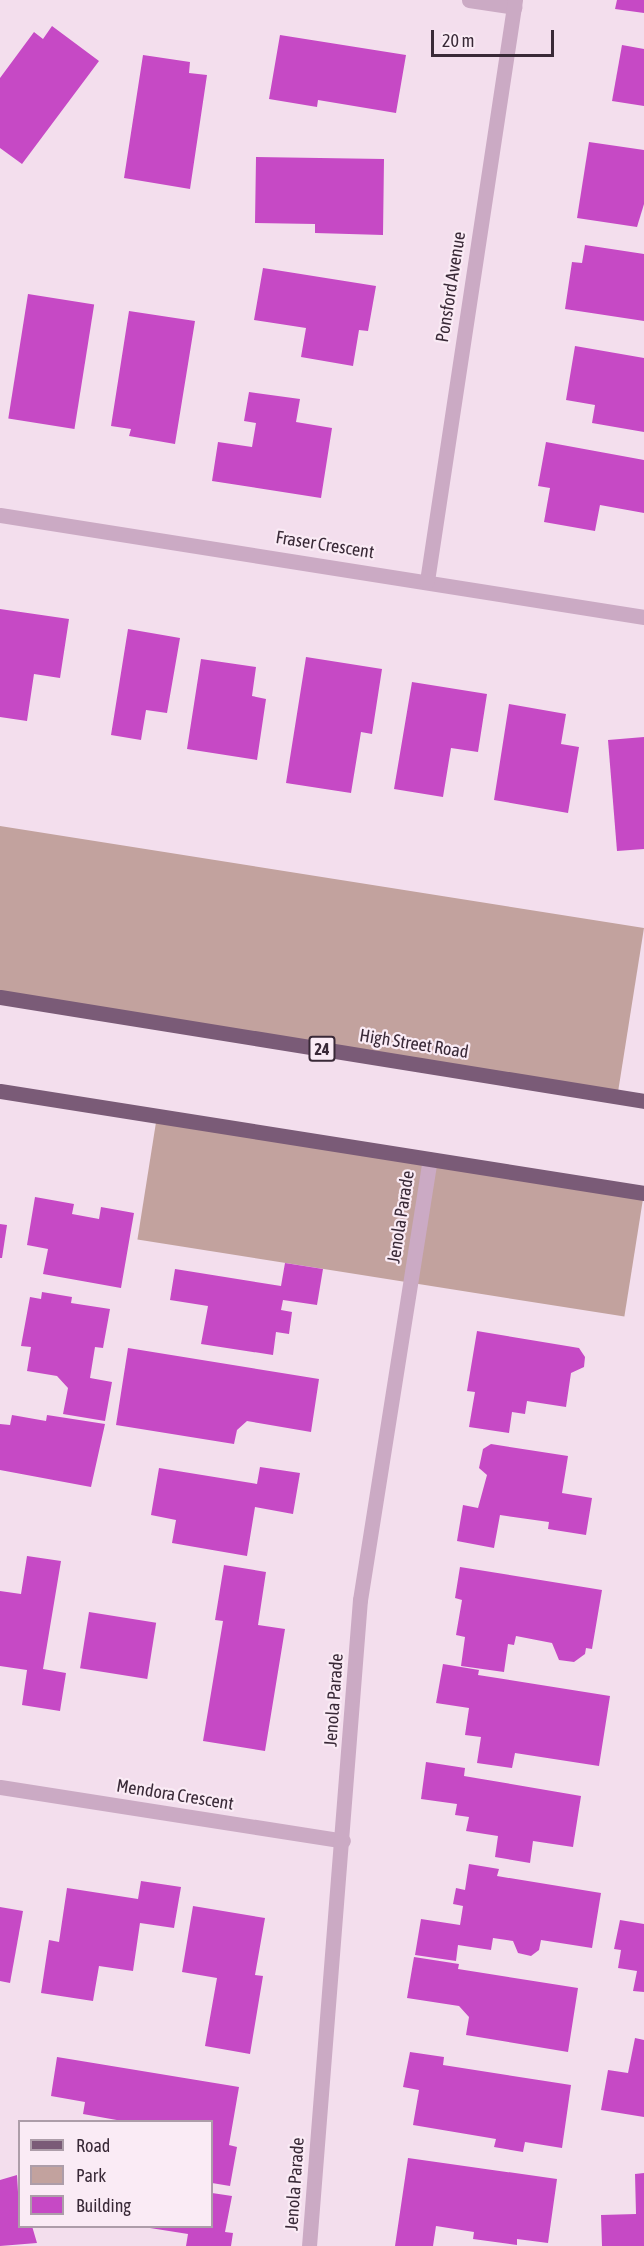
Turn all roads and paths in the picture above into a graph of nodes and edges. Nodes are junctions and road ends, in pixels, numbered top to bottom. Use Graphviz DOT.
graph roads {
  1 [pos="469,0"];
  2 [pos="514,4"];
  3 [pos="0,514"];
  4 [pos="427,581"];
  5 [pos="644,617"];
  6 [pos="0,997"];
  7 [pos="0,1091"];
  8 [pos="644,1101"];
  9 [pos="430,1160"];
  10 [pos="644,1193"];
  11 [pos="0,1787"];
  12 [pos="343,1841"];
  13 [pos="309,2246"];
  1 -- 2 [label="street"];
  2 -- 4 [label="street, Ponsford Avenue"];
  3 -- 4 [label="street, Fraser Crescent"];
  4 -- 5 [label="street, Fraser Crescent"];
  6 -- 8 [label="main road, High Street Road / 24"];
  7 -- 9 [label="main road"];
  9 -- 10 [label="main road"];
  9 -- 12 [label="street, Jenola Parade"];
  11 -- 12 [label="street, Mendora Crescent"];
  12 -- 13 [label="street, Jenola Parade"];
}
